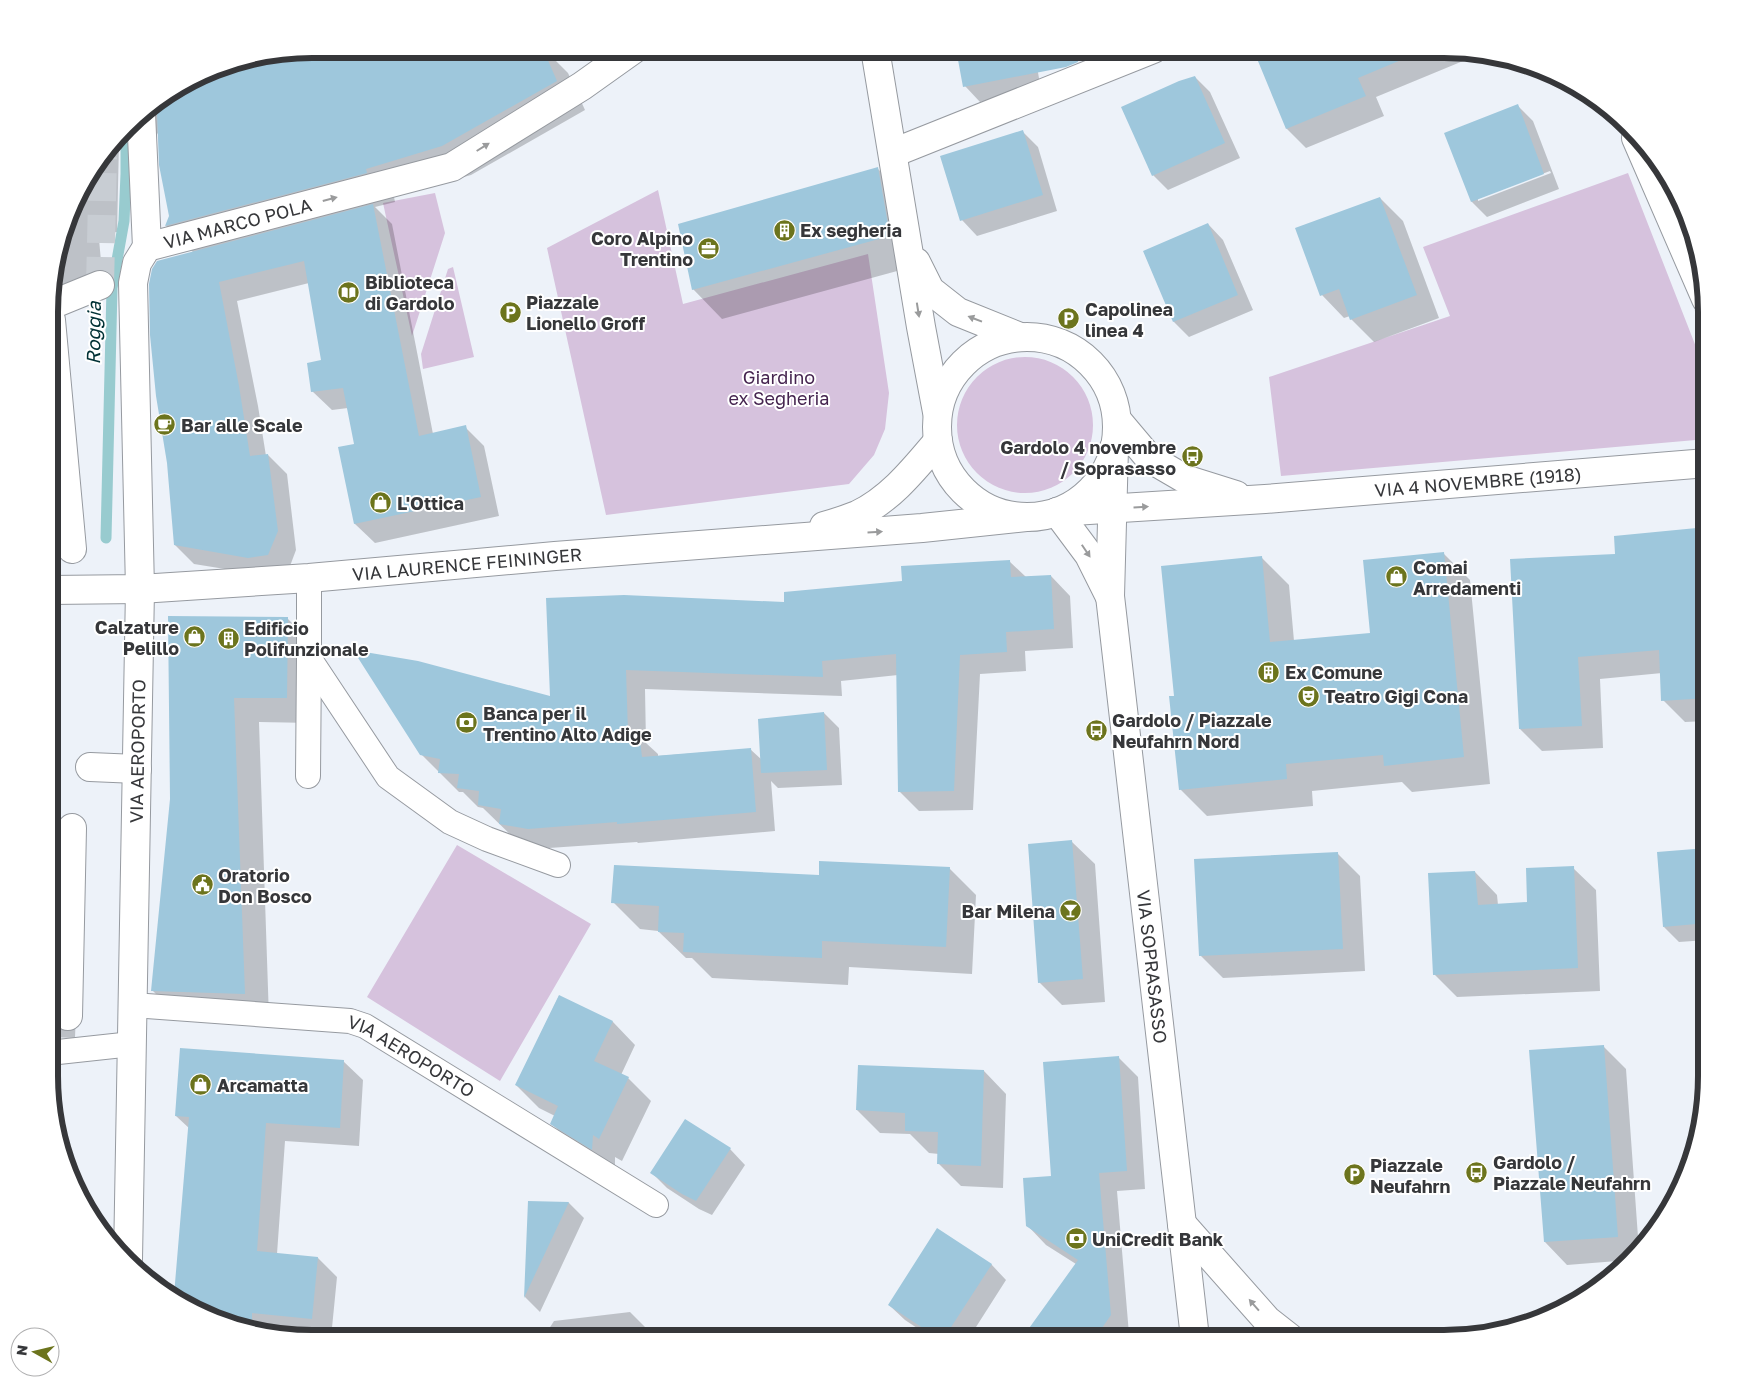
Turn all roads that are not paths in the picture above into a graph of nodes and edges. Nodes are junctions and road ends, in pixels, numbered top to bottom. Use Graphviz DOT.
graph roads {
  1 [pos="621,58"];
  2 [pos="877,58"];
  3 [pos="1130,58"];
  4 [pos="141,124"];
  5 [pos="893,153"];
  6 [pos="1643,153"];
  7 [pos="907,245"];
  8 [pos="147,247"];
  9 [pos="1695,274"];
  10 [pos="100,285"];
  11 [pos="58,302"];
  12 [pos="1020,336"];
  13 [pos="58,396"];
  14 [pos="1117,420"];
  15 [pos="938,428"];
  16 [pos="1114,448"];
  17 [pos="1698,464"];
  18 [pos="1250,500"];
  19 [pos="1114,509"];
  20 [pos="1058,512"];
  21 [pos="1026,517"];
  22 [pos="792,538"];
  23 [pos="72,549"];
  24 [pos="309,578"];
  25 [pos="140,589"];
  26 [pos="58,590"];
  27 [pos="1110,596"];
  28 [pos="309,658"];
  29 [pos="90,767"];
  30 [pos="137,768"];
  31 [pos="308,776"];
  32 [pos="72,828"];
  33 [pos="558,865"];
  34 [pos="133,1004"];
  35 [pos="68,1016"];
  36 [pos="132,1044"];
  37 [pos="58,1052"];
  38 [pos="656,1205"];
  39 [pos="1182,1224"];
  40 [pos="128,1251"];
  41 [pos="1194,1330"];
  42 [pos="1280,1330"];
  8 -- 1 [label="street, VIA MARCO POLA, one-way"];
  2 -- 5 [label="street"];
  3 -- 5 [label="street"];
  4 -- 8 [label="street"];
  5 -- 7 [label="street"];
  6 -- 9 [label="street"];
  12 -- 7 [label="street, one-way"];
  7 -- 15 [label="street, one-way"];
  8 -- 25 [label="street, VIA MARCO POLA"];
  10 -- 11 [label="street"];
  12 -- 14 [label="street"];
  12 -- 15 [label="street"];
  13 -- 23 [label="street"];
  14 -- 16 [label="street"];
  14 -- 18 [label="street, VIA 4 NOVEMBRE (1918)"];
  15 -- 21 [label="street"];
  15 -- 22 [label="street, VIA LAURENCE FEININGER"];
  16 -- 19 [label="street, VIA SOPRASASSO"];
  16 -- 20 [label="street"];
  17 -- 18 [label="street, VIA 4 NOVEMBRE (1918)"];
  19 -- 18 [label="street, VIA 4 NOVEMBRE (1918), one-way"];
  19 -- 20 [label="street, VIA 4 NOVEMBRE (1918)"];
  19 -- 27 [label="street, VIA SOPRASASSO"];
  20 -- 21 [label="street, VIA LAURENCE FEININGER"];
  20 -- 27 [label="street, VIA SOPRASASSO, one-way"];
  22 -- 21 [label="street, VIA LAURENCE FEININGER, one-way"];
  22 -- 24 [label="street, VIA LAURENCE FEININGER"];
  24 -- 25 [label="street, VIA LAURENCE FEININGER"];
  24 -- 28 [label="lane"];
  25 -- 26 [label="street, VIA LAURENCE FEININGER"];
  25 -- 30 [label="street, VIA AEROPORTO"];
  27 -- 39 [label="street, VIA SOPRASASSO"];
  28 -- 31 [label="lane"];
  28 -- 33 [label="lane"];
  29 -- 30 [label="street"];
  30 -- 34 [label="street, VIA AEROPORTO"];
  32 -- 35 [label="street"];
  34 -- 36 [label="street, VIA AEROPORTO"];
  34 -- 38 [label="lane, VIA AEROPORTO"];
  36 -- 37 [label="lane"];
  36 -- 40 [label="street, VIA AEROPORTO"];
  39 -- 41 [label="street, VIA SOPRASASSO"];
  42 -- 39 [label="street, one-way"];
}
